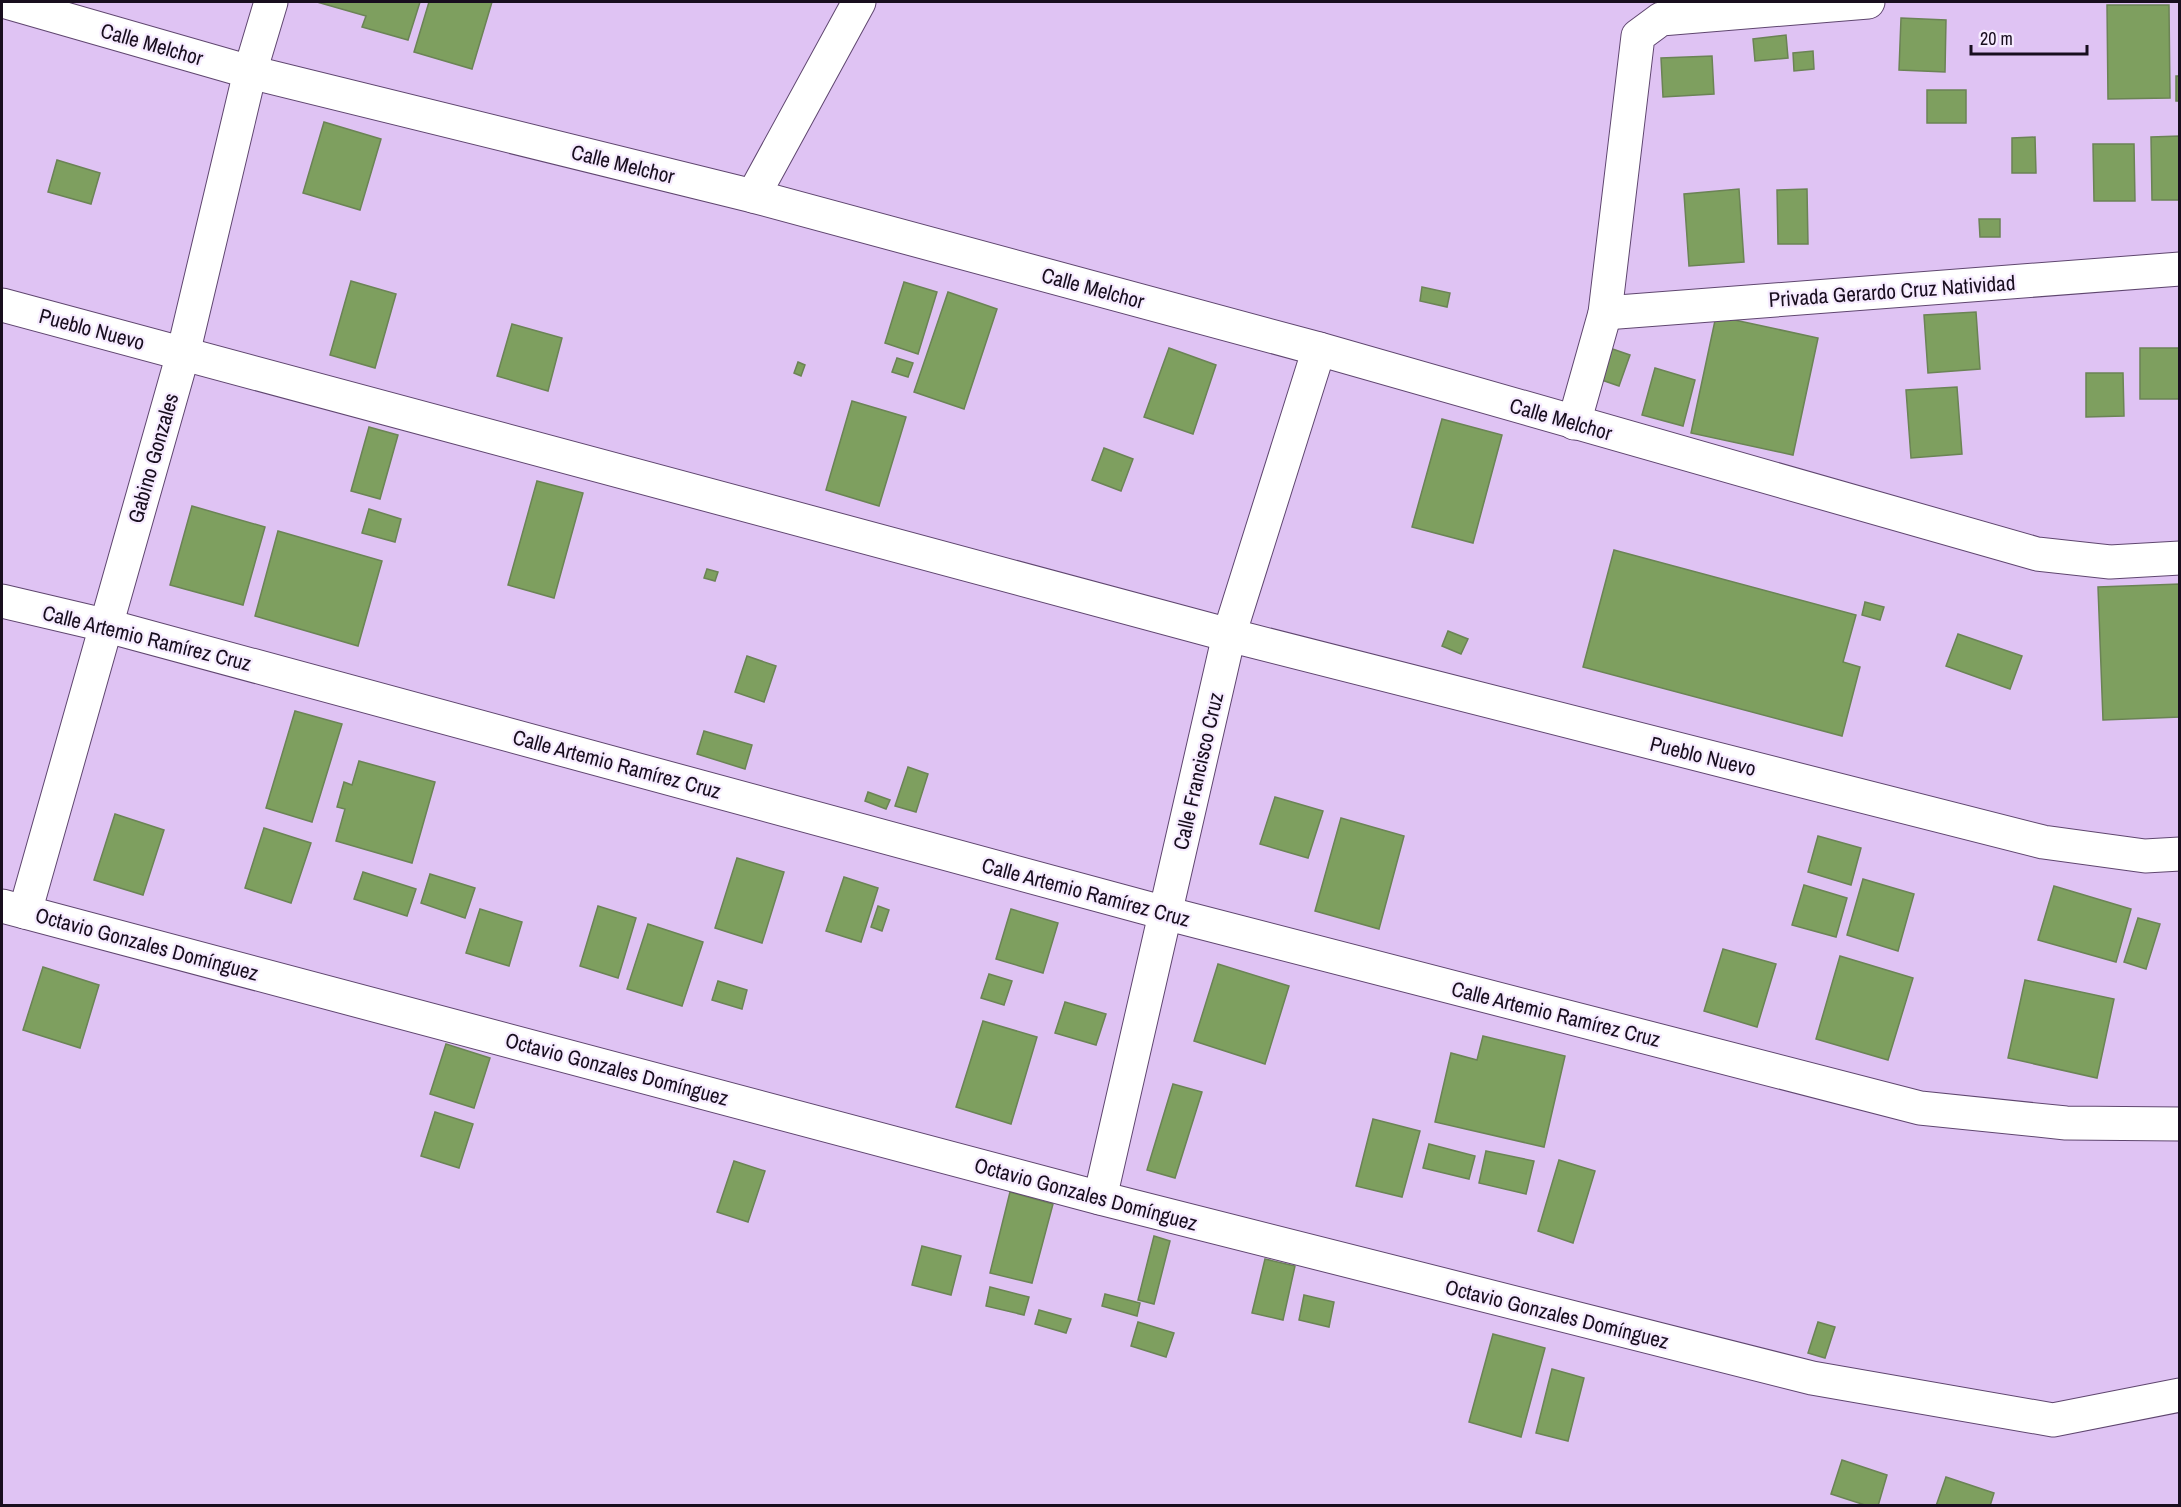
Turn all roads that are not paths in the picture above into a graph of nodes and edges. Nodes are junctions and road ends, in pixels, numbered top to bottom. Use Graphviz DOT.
graph roads {
  1 [pos="6,2"];
  2 [pos="271,2"];
  3 [pos="859,2"];
  4 [pos="1868,2"];
  5 [pos="250,72"];
  6 [pos="753,196"];
  7 [pos="2180,269"];
  8 [pos="2,304"];
  9 [pos="1605,313"];
  10 [pos="1319,349"];
  11 [pos="183,354"];
  12 [pos="1574,423"];
  13 [pos="2180,558"];
  14 [pos="2,601"];
  15 [pos="104,625"];
  16 [pos="1229,636"];
  17 [pos="2180,854"];
  18 [pos="13,909"];
  19 [pos="1165,914"];
  20 [pos="2180,1124"];
  21 [pos="1100,1198"];
  22 [pos="2180,1395"];
  1 -- 5 [label="street, Calle Melchor"];
  2 -- 5 [label="street, Gabino Gonzales"];
  3 -- 6 [label="street"];
  4 -- 9 [label="street"];
  5 -- 6 [label="street, Calle Melchor"];
  5 -- 11 [label="street, Gabino Gonzales"];
  6 -- 10 [label="street, Calle Melchor"];
  7 -- 9 [label="street, Privada Gerardo Cruz Natividad"];
  8 -- 11 [label="street, Pueblo Nuevo"];
  9 -- 12 [label="street"];
  10 -- 12 [label="street, Calle Melchor"];
  10 -- 16 [label="street, Calle Francisco Cruz"];
  11 -- 15 [label="street, Gabino Gonzales"];
  11 -- 16 [label="street, Pueblo Nuevo"];
  12 -- 13 [label="street, Calle Melchor"];
  14 -- 15 [label="street, Calle Artemio Ramírez Cruz"];
  15 -- 18 [label="street, Gabino Gonzales"];
  15 -- 19 [label="street, Calle Artemio Ramírez Cruz"];
  16 -- 17 [label="street, Pueblo Nuevo"];
  16 -- 19 [label="street, Calle Francisco Cruz"];
  18 -- 21 [label="street, Octavio Gonzales Domínguez"];
  19 -- 20 [label="street, Calle Artemio Ramírez Cruz"];
  19 -- 21 [label="street, Calle Francisco Cruz"];
  21 -- 22 [label="street, Octavio Gonzales Domínguez"];
}
